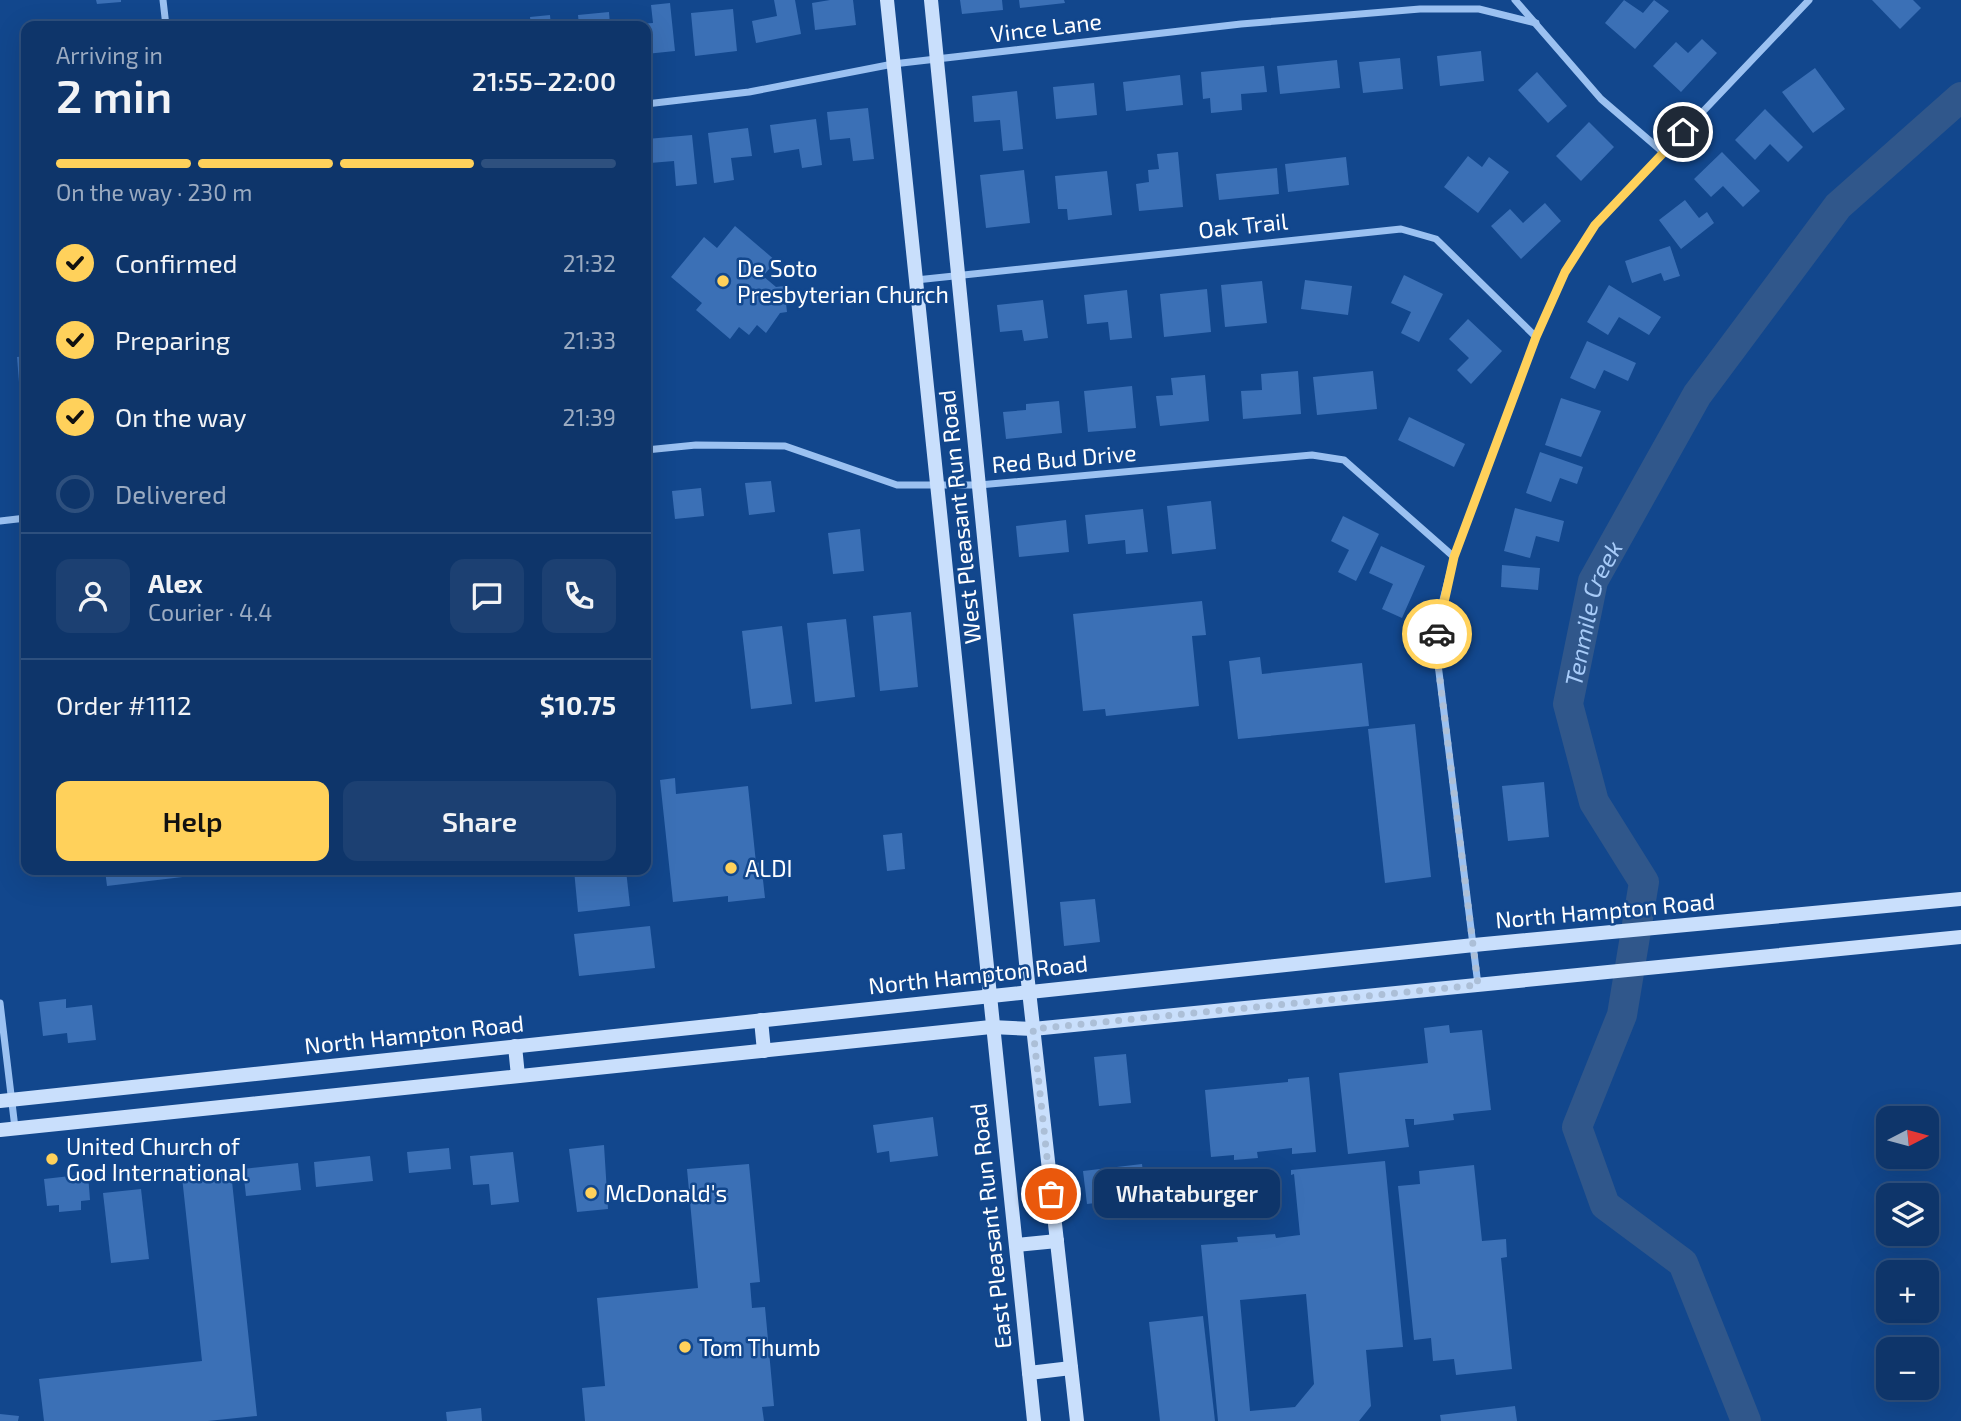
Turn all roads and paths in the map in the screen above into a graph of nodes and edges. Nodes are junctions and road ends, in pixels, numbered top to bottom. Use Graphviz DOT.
graph roads {
  1 [pos="163,0"];
  2 [pos="887,0"];
  3 [pos="931,0"];
  4 [pos="1515,0"];
  5 [pos="1810,0"];
  6 [pos="165,21"];
  7 [pos="1536,23"];
  8 [pos="937,59"];
  9 [pos="893,64"];
  10 [pos="651,103"];
  11 [pos="1664,153"];
  12 [pos="958,276"];
  13 [pos="915,280"];
  14 [pos="1536,337"];
  15 [pos="651,450"];
  16 [pos="936,485"];
  17 [pos="979,485"];
  18 [pos="21,519"];
  19 [pos="0,521"];
  20 [pos="1454,557"];
  21 [pos="1961,899"];
  22 [pos="1961,937"];
  23 [pos="1474,945"];
  24 [pos="1478,985"];
  25 [pos="1029,992"];
  26 [pos="988,996"];
  27 [pos="0,1003"];
  28 [pos="761,1020"];
  29 [pos="991,1027"];
  30 [pos="1033,1029"];
  31 [pos="516,1046"];
  32 [pos="764,1051"];
  33 [pos="518,1076"];
  34 [pos="6,1100"];
  35 [pos="15,1129"];
  36 [pos="0,1130"];
  37 [pos="1057,1241"];
  38 [pos="1016,1245"];
  39 [pos="1071,1368"];
  40 [pos="1029,1373"];
  41 [pos="1034,1421"];
  42 [pos="1077,1421"];
  1 -- 6 [label="street"];
  2 -- 9 [label="main road, West Pleasant Run Road"];
  3 -- 8 [label="main road, West Pleasant Run Road"];
  4 -- 7 [label="street"];
  5 -- 11 [label="street"];
  7 -- 8 [label="street, Vince Lane"];
  7 -- 11 [label="street"];
  8 -- 9 [label="street, Vince Lane"];
  8 -- 12 [label="main road, West Pleasant Run Road"];
  9 -- 10 [label="street, Vince Lane"];
  9 -- 13 [label="main road, West Pleasant Run Road"];
  11 -- 14 [label="street"];
  12 -- 13 [label="street, Oak Trail"];
  12 -- 14 [label="street, Oak Trail"];
  12 -- 17 [label="main road, West Pleasant Run Road"];
  13 -- 16 [label="main road, West Pleasant Run Road"];
  14 -- 20 [label="street"];
  15 -- 16 [label="street, Red Bud Drive"];
  16 -- 17 [label="street, Red Bud Drive"];
  16 -- 26 [label="main road, West Pleasant Run Road"];
  17 -- 20 [label="street, Red Bud Drive"];
  17 -- 25 [label="main road, West Pleasant Run Road"];
  18 -- 19 [label="street"];
  20 -- 23 [label="street"];
  21 -- 23 [label="main road, North Hampton Road"];
  22 -- 24 [label="main road"];
  23 -- 24 [label="street"];
  23 -- 25 [label="main road, North Hampton Road"];
  24 -- 30 [label="main road"];
  25 -- 26 [label="main road, North Hampton Road"];
  25 -- 30 [label="main road, West Pleasant Run Road"];
  26 -- 28 [label="main road, North Hampton Road"];
  26 -- 29 [label="main road, West Pleasant Run Road"];
  27 -- 34 [label="street"];
  28 -- 31 [label="main road, North Hampton Road"];
  28 -- 32 [label="main road"];
  29 -- 30 [label="main road"];
  29 -- 32 [label="main road"];
  29 -- 38 [label="main road, East Pleasant Run Road"];
  30 -- 37 [label="main road"];
  31 -- 33 [label="main road"];
  31 -- 34 [label="main road, North Hampton Road"];
  32 -- 33 [label="main road"];
  33 -- 35 [label="main road"];
  34 -- 35 [label="street"];
  35 -- 36 [label="main road"];
  37 -- 38 [label="main road"];
  37 -- 39 [label="main road"];
  38 -- 40 [label="main road, East Pleasant Run Road"];
  39 -- 40 [label="main road"];
  39 -- 42 [label="main road"];
  40 -- 41 [label="main road, East Pleasant Run Road"];
}
